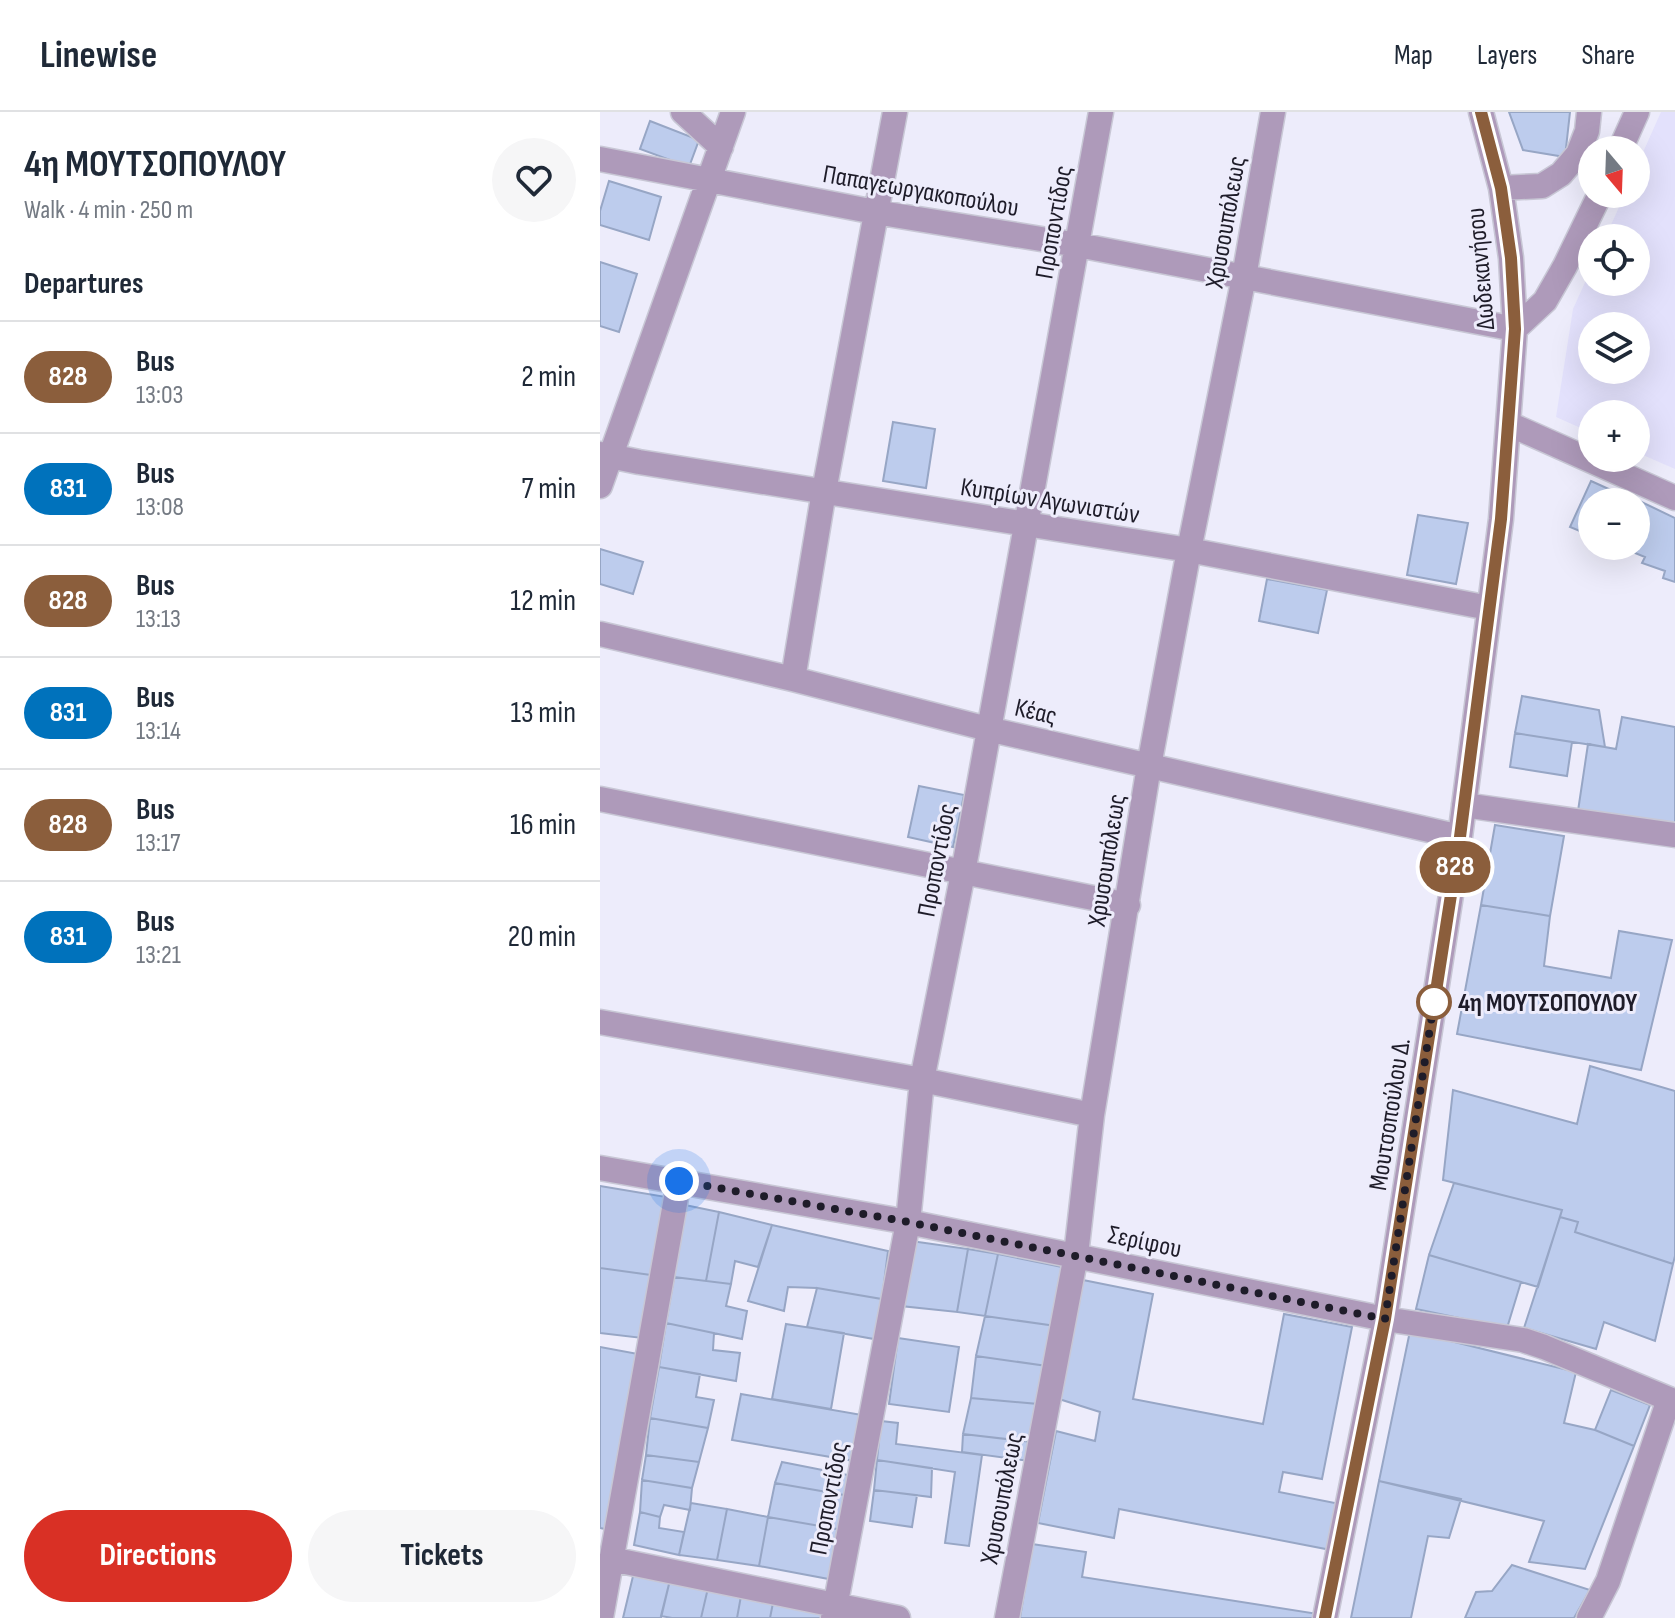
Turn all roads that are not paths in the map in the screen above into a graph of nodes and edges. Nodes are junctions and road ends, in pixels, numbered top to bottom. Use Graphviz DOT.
graph roads {
  1 [pos="683,112"];
  2 [pos="733,112"];
  3 [pos="895,112"];
  4 [pos="1101,112"];
  5 [pos="1273,112"];
  6 [pos="1481,112"];
  7 [pos="1589,112"];
  8 [pos="1637,112"];
  9 [pos="1626,136"];
  10 [pos="721,147"];
  11 [pos="600,159"];
  12 [pos="709,180"];
  13 [pos="1501,188"];
  14 [pos="1593,208"];
  15 [pos="875,212"];
  16 [pos="1078,245"];
  17 [pos="1244,277"];
  18 [pos="1515,329"];
  19 [pos="1509,424"];
  20 [pos="605,455"];
  21 [pos="600,486"];
  22 [pos="824,491"];
  23 [pos="1675,498"];
  24 [pos="1026,524"];
  25 [pos="1189,550"];
  26 [pos="1489,608"];
  27 [pos="600,634"];
  28 [pos="793,679"];
  29 [pos="988,729"];
  30 [pos="1149,766"];
  31 [pos="600,799"];
  32 [pos="1464,805"];
  33 [pos="1675,835"];
  34 [pos="1460,837"];
  35 [pos="963,873"];
  36 [pos="1128,905"];
  37 [pos="600,1022"];
  38 [pos="922,1080"];
  39 [pos="1092,1115"];
  40 [pos="600,1168"];
  41 [pos="679,1181"];
  42 [pos="908,1222"];
  43 [pos="1076,1255"];
  44 [pos="1385,1319"];
  45 [pos="611,1559"];
  46 [pos="835,1611"];
  47 [pos="601,1618"];
  48 [pos="898,1618"];
  49 [pos="1007,1618"];
  50 [pos="1325,1618"];
  51 [pos="1589,1618"];
  1 -- 10 [label="street"];
  2 -- 10 [label="street"];
  3 -- 15 [label="street"];
  4 -- 16 [label="street, Προποντίδος"];
  5 -- 17 [label="street, Χρυσουπόλεως"];
  6 -- 13 [label="street, Δωδεκανήσου"];
  7 -- 13 [label="street"];
  8 -- 9 [label="street"];
  10 -- 12 [label="street"];
  11 -- 12 [label="street, Παπαγεωργακοπούλου"];
  12 -- 15 [label="street, Παπαγεωργακοπούλου"];
  12 -- 20 [label="street"];
  13 -- 18 [label="street, Δωδεκανήσου"];
  14 -- 18 [label="street"];
  15 -- 16 [label="street, Παπαγεωργακοπούλου"];
  15 -- 22 [label="street"];
  16 -- 17 [label="street, Παπαγεωργακοπούλου"];
  16 -- 24 [label="street, Προποντίδος"];
  17 -- 18 [label="street, Παπαγεωργακοπούλου"];
  17 -- 25 [label="street, Χρυσουπόλεως"];
  18 -- 19 [label="street, Δωδεκανήσου"];
  19 -- 23 [label="street"];
  19 -- 26 [label="street, Μουτσοπούλου Δ."];
  20 -- 21 [label="street"];
  20 -- 22 [label="street, Κυπρίων Αγωνιστών"];
  22 -- 24 [label="street, Κυπρίων Αγωνιστών"];
  22 -- 28 [label="street"];
  24 -- 25 [label="street, Κυπρίων Αγωνιστών"];
  24 -- 29 [label="street, Προποντίδος"];
  25 -- 26 [label="street, Κυπρίων Αγωνιστών"];
  25 -- 30 [label="street, Χρυσουπόλεως"];
  26 -- 32 [label="street, Μουτσοπούλου Δ."];
  27 -- 28 [label="street, Κέας"];
  28 -- 29 [label="street, Κέας"];
  29 -- 30 [label="street, Κέας"];
  29 -- 35 [label="street, Προποντίδος"];
  30 -- 34 [label="street, Κέας"];
  30 -- 36 [label="street, Χρυσουπόλεως"];
  31 -- 35 [label="street"];
  32 -- 33 [label="street"];
  32 -- 34 [label="street, Μουτσοπούλου Δ."];
  34 -- 44 [label="street, Μουτσοπούλου Δ."];
  35 -- 36 [label="street"];
  35 -- 38 [label="street, Προποντίδος"];
  36 -- 39 [label="street, Χρυσουπόλεως"];
  37 -- 38 [label="street"];
  38 -- 39 [label="street"];
  38 -- 42 [label="street, Προποντίδος"];
  39 -- 43 [label="street, Χρυσουπόλεως"];
  40 -- 41 [label="street, Σερίφου"];
  41 -- 42 [label="street, Σερίφου"];
  41 -- 45 [label="street"];
  42 -- 43 [label="street, Σερίφου"];
  42 -- 46 [label="street, Προποντίδος"];
  43 -- 44 [label="street, Σερίφου"];
  43 -- 49 [label="street, Χρυσουπόλεως"];
  44 -- 50 [label="street, Μουτσοπούλου Δ."];
  44 -- 51 [label="street, Σερίφου"];
  45 -- 46 [label="street"];
  45 -- 47 [label="street"];
  46 -- 48 [label="street"];
}
